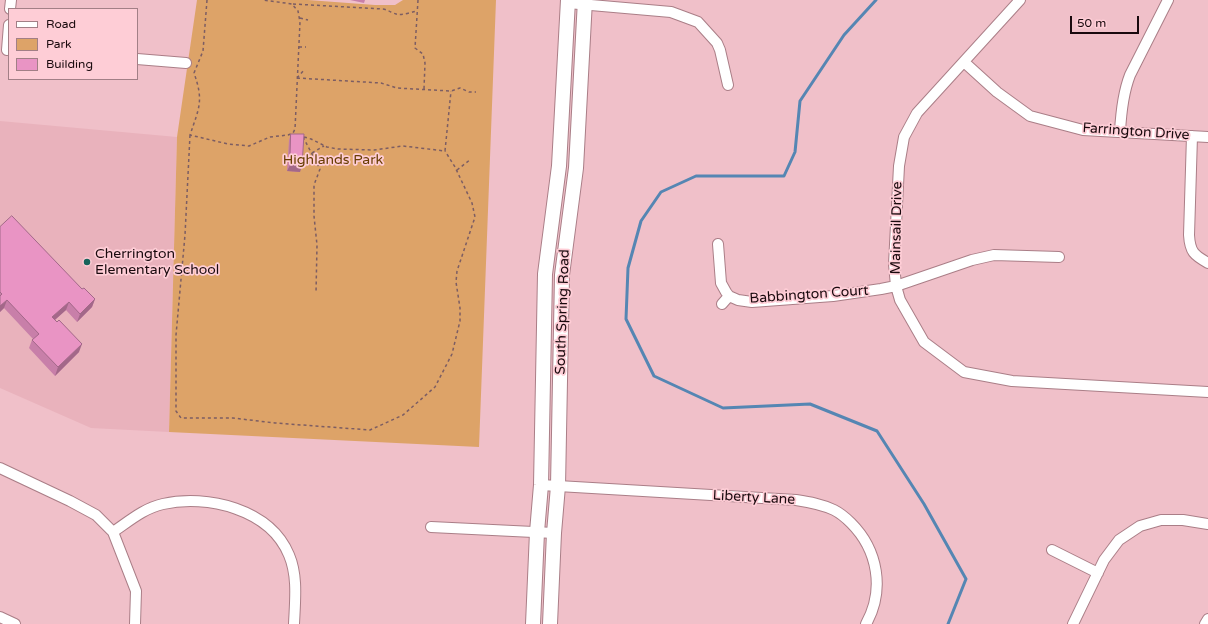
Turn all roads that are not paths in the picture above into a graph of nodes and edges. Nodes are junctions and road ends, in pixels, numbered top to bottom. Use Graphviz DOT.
graph roads {
  1 [pos="1020,0"];
  2 [pos="1168,0"];
  3 [pos="568,1"];
  4 [pos="585,2"];
  5 [pos="8,31"];
  6 [pos="5,50"];
  7 [pos="138,59"];
  8 [pos="186,62"];
  9 [pos="964,62"];
  10 [pos="728,85"];
  11 [pos="1120,132"];
  12 [pos="1192,136"];
  13 [pos="1208,136"];
  14 [pos="718,244"];
  15 [pos="1059,257"];
  16 [pos="1208,263"];
  17 [pos="896,286"];
  18 [pos="730,296"];
  19 [pos="722,304"];
  20 [pos="1208,392"];
  21 [pos="0,468"];
  22 [pos="541,485"];
  23 [pos="558,486"];
  24 [pos="1208,524"];
  25 [pos="431,527"];
  26 [pos="113,532"];
  27 [pos="537,532"];
  28 [pos="554,532"];
  29 [pos="1052,550"];
  30 [pos="1098,573"];
  31 [pos="0,617"];
  32 [pos="1208,619"];
  33 [pos="15,624"];
  34 [pos="135,624"];
  35 [pos="294,624"];
  36 [pos="533,624"];
  37 [pos="550,624"];
  38 [pos="866,624"];
  39 [pos="1073,624"];
  40 [pos="1205,624"];
  1 -- 9 [label="street, Mainsail Drive"];
  2 -- 11 [label="street"];
  3 -- 4 [label="street"];
  3 -- 22 [label="main road, South Spring Road"];
  4 -- 10 [label="street"];
  4 -- 23 [label="main road, South Spring Road"];
  5 -- 6 [label="street"];
  7 -- 8 [label="street"];
  9 -- 11 [label="street, Farrington Drive"];
  9 -- 17 [label="street, Mainsail Drive"];
  11 -- 12 [label="street, Farrington Drive"];
  12 -- 13 [label="street, Farrington Drive"];
  12 -- 16 [label="street"];
  14 -- 18 [label="street, Babbington Court"];
  15 -- 17 [label="street, Babbington Court"];
  17 -- 18 [label="street, Babbington Court"];
  17 -- 20 [label="street, Mainsail Drive"];
  18 -- 19 [label="street"];
  21 -- 26 [label="street"];
  22 -- 23 [label="street, Liberty Lane"];
  22 -- 27 [label="main road, South Spring Road"];
  23 -- 28 [label="main road, South Spring Road"];
  23 -- 38 [label="street, Liberty Lane"];
  24 -- 30 [label="street"];
  25 -- 27 [label="street"];
  26 -- 34 [label="street"];
  26 -- 35 [label="street"];
  27 -- 28 [label="street"];
  27 -- 36 [label="main road, South Spring Road"];
  28 -- 37 [label="main road, South Spring Road"];
  29 -- 30 [label="street"];
  30 -- 39 [label="street"];
  31 -- 33 [label="street"];
  32 -- 40 [label="street"];
}
